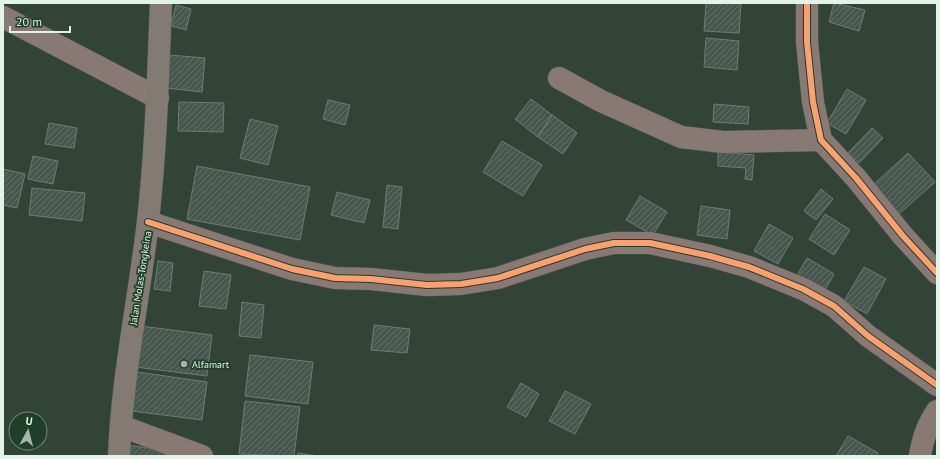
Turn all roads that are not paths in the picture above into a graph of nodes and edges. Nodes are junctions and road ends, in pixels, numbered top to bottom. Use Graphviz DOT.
graph roads {
  1 [pos="161,3"];
  2 [pos="807,3"];
  3 [pos="3,17"];
  4 [pos="559,78"];
  5 [pos="158,98"];
  6 [pos="820,140"];
  7 [pos="148,222"];
  8 [pos="937,273"];
  9 [pos="937,385"];
  10 [pos="937,411"];
  11 [pos="120,426"];
  12 [pos="119,456"];
  13 [pos="202,456"];
  14 [pos="920,456"];
  1 -- 5 [label="main road, Jalan Molas-Tongkeina"];
  2 -- 6 [label="street"];
  3 -- 5 [label="street"];
  4 -- 6 [label="street"];
  5 -- 7 [label="main road, Jalan Molas-Tongkeina"];
  6 -- 8 [label="street"];
  7 -- 9 [label="street"];
  7 -- 11 [label="main road, Jalan Molas-Tongkeina"];
  10 -- 14 [label="street"];
  11 -- 12 [label="main road, Jalan Molas-Tongkeina"];
  11 -- 13 [label="street"];
}
